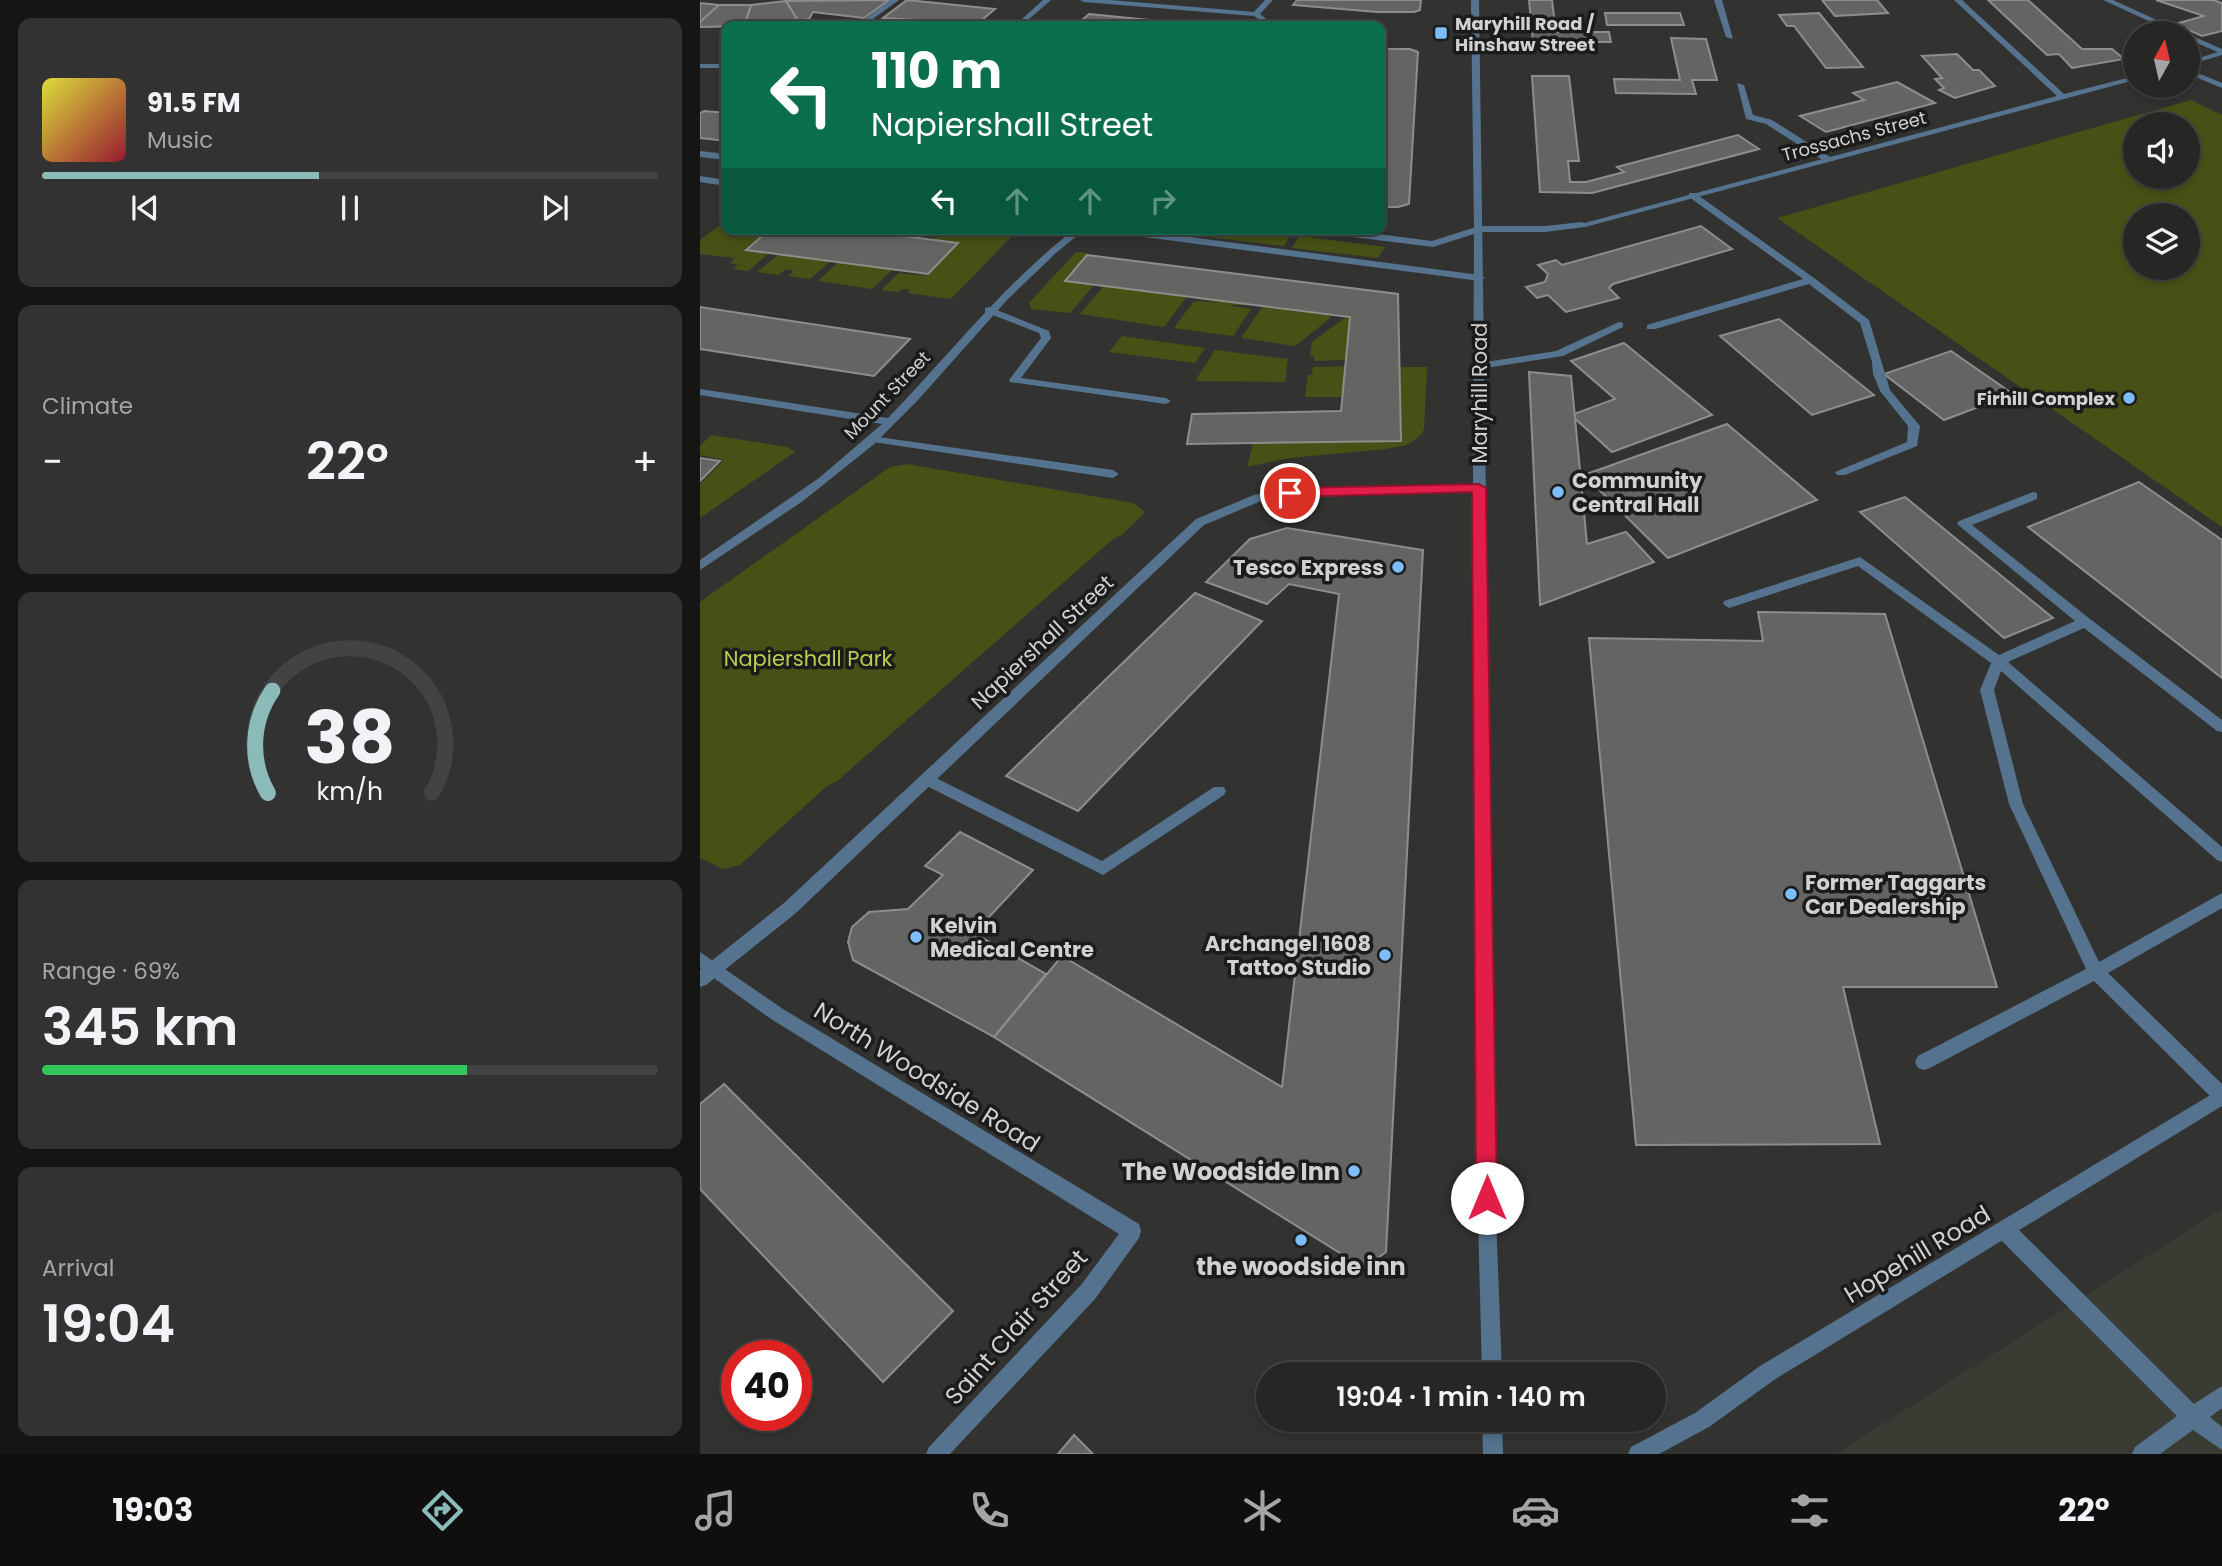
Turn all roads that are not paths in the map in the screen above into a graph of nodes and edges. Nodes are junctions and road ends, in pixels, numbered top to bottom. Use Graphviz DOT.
graph roads {
  1 [pos="895,0"];
  2 [pos="1047,0"];
  3 [pos="1084,0"];
  4 [pos="1269,0"];
  5 [pos="1475,0"];
  6 [pos="1718,0"];
  7 [pos="1958,0"];
  8 [pos="2107,0"];
  9 [pos="1256,14"];
  10 [pos="866,21"];
  11 [pos="1023,21"];
  12 [pos="1264,21"];
  13 [pos="2154,21"];
  14 [pos="1730,37"];
  15 [pos="2200,42"];
  16 [pos="2222,52"];
  17 [pos="2200,59"];
  18 [pos="700,66"];
  19 [pos="721,66"];
  20 [pos="2200,76"];
  21 [pos="2123,81"];
  22 [pos="1740,85"];
  23 [pos="2222,86"];
  24 [pos="2062,97"];
  25 [pos="700,154"];
  26 [pos="721,157"];
  27 [pos="1827,159"];
  28 [pos="700,179"];
  29 [pos="721,182"];
  30 [pos="1692,195"];
  31 [pos="1479,229"];
  32 [pos="1072,235"];
  33 [pos="1151,235"];
  34 [pos="1361,235"];
  35 [pos="1480,278"];
  36 [pos="1811,280"];
  37 [pos="989,310"];
  38 [pos="1619,325"];
  39 [pos="1651,327"];
  40 [pos="1479,366"];
  41 [pos="700,392"];
  42 [pos="1166,401"];
  43 [pos="890,422"];
  44 [pos="871,439"];
  45 [pos="1841,472"];
  46 [pos="1113,474"];
  47 [pos="1479,488"];
  48 [pos="2033,496"];
  49 [pos="700,566"];
  50 [pos="1729,604"];
  51 [pos="2085,622"];
  52 [pos="1998,661"];
  53 [pos="2222,727"];
  54 [pos="926,779"];
  55 [pos="1219,791"];
  56 [pos="2222,856"];
  57 [pos="2222,900"];
  58 [pos="705,969"];
  59 [pos="2096,972"];
  60 [pos="1924,1062"];
  61 [pos="2222,1096"];
  62 [pos="2005,1230"];
  63 [pos="1132,1231"];
  64 [pos="1492,1362"];
  65 [pos="2222,1396"];
  66 [pos="2193,1417"];
  67 [pos="1492,1432"];
  68 [pos="2222,1440"];
  69 [pos="936,1454"];
  70 [pos="1493,1454"];
  71 [pos="1638,1454"];
  72 [pos="2142,1454"];
  1 -- 10 [label="street"];
  2 -- 11 [label="street"];
  3 -- 9 [label="street"];
  4 -- 9 [label="street"];
  5 -- 31 [label="street, Maryhill Road"];
  6 -- 14 [label="street"];
  7 -- 24 [label="street"];
  8 -- 13 [label="street"];
  9 -- 12 [label="street"];
  15 -- 16 [label="street"];
  16 -- 17 [label="street"];
  18 -- 19 [label="street"];
  20 -- 23 [label="street"];
  21 -- 24 [label="street, Trossachs Street"];
  22 -- 27 [label="street"];
  24 -- 27 [label="street, Trossachs Street"];
  25 -- 26 [label="street"];
  27 -- 30 [label="street, Trossachs Street"];
  28 -- 29 [label="street"];
  30 -- 31 [label="street, Trossachs Street"];
  30 -- 36 [label="street"];
  31 -- 34 [label="street, Trossachs Street"];
  31 -- 35 [label="street, Maryhill Road"];
  32 -- 37 [label="street, Mount Street"];
  33 -- 35 [label="street"];
  35 -- 40 [label="street, Maryhill Road"];
  36 -- 39 [label="street"];
  36 -- 45 [label="street"];
  37 -- 42 [label="street"];
  37 -- 43 [label="street, Mount Street"];
  38 -- 40 [label="street"];
  40 -- 47 [label="street, Maryhill Road"];
  41 -- 43 [label="street"];
  43 -- 44 [label="street, Mount Street"];
  44 -- 46 [label="street"];
  44 -- 49 [label="street, Mount Street"];
  47 -- 54 [label="street, Napiershall Street"];
  47 -- 64 [label="street, Maryhill Road"];
  48 -- 51 [label="street"];
  50 -- 52 [label="street"];
  51 -- 52 [label="street"];
  51 -- 53 [label="street"];
  52 -- 56 [label="street"];
  52 -- 59 [label="street"];
  54 -- 55 [label="street"];
  54 -- 58 [label="street, Napiershall Street"];
  57 -- 59 [label="street"];
  58 -- 63 [label="street, North Woodside Road"];
  59 -- 60 [label="street"];
  59 -- 61 [label="street"];
  61 -- 62 [label="street, Hopehill Road"];
  62 -- 66 [label="street"];
  62 -- 71 [label="street, Hopehill Road"];
  63 -- 69 [label="street, Saint Clair Street"];
  65 -- 66 [label="street"];
  66 -- 68 [label="street"];
  66 -- 72 [label="street"];
  67 -- 70 [label="street"];
}
